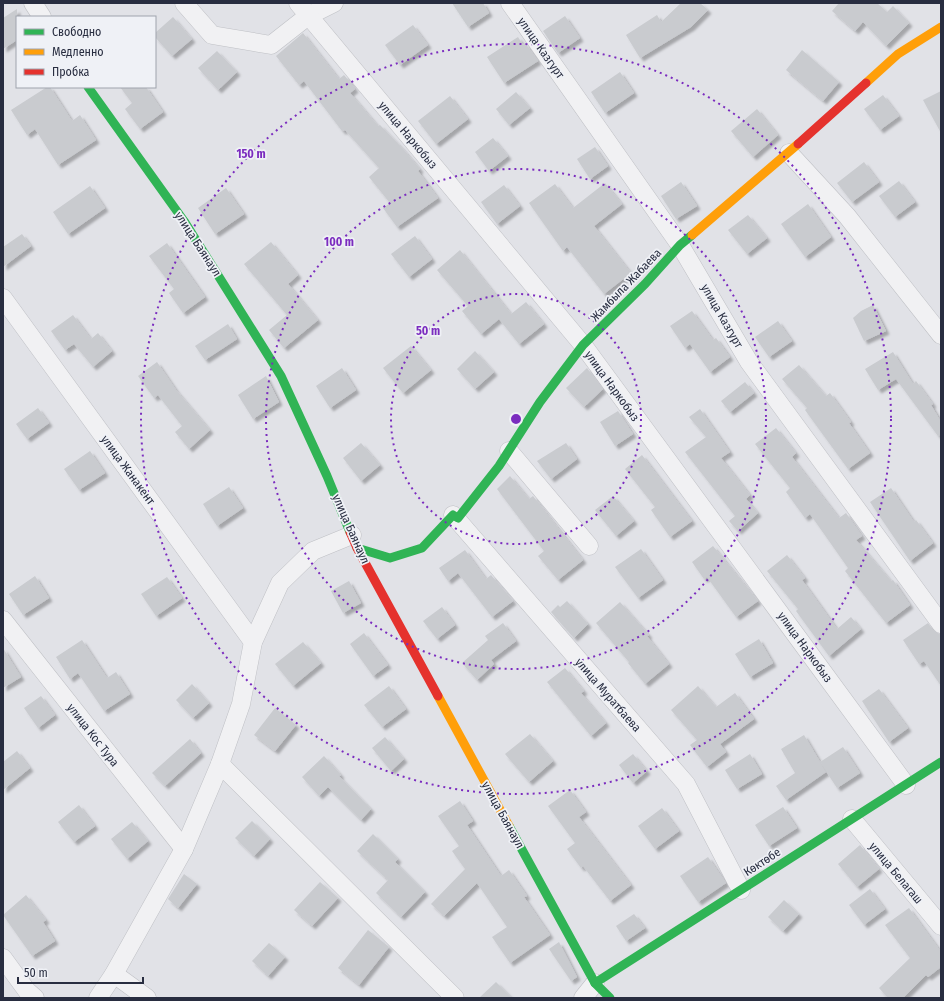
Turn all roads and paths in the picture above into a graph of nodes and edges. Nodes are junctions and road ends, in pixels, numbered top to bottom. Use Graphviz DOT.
graph roads {
  1 [pos="33,3"];
  2 [pos="184,3"];
  3 [pos="334,3"];
  4 [pos="510,3"];
  5 [pos="303,9"];
  6 [pos="41,16"];
  7 [pos="941,27"];
  8 [pos="89,88"];
  9 [pos="788,153"];
  10 [pos="680,245"];
  11 [pos="3,298"];
  12 [pos="941,335"];
  13 [pos="583,345"];
  14 [pos="509,451"];
  15 [pos="453,515"];
  16 [pos="354,541"];
  17 [pos="589,546"];
  18 [pos="3,620"];
  19 [pos="941,624"];
  20 [pos="252,642"];
  21 [pos="941,762"];
  22 [pos="220,764"];
  23 [pos="906,785"];
  24 [pos="852,819"];
  25 [pos="184,849"];
  26 [pos="741,890"];
  27 [pos="941,926"];
  28 [pos="3,958"];
  29 [pos="114,974"];
  30 [pos="595,983"];
  31 [pos="36,998"];
  32 [pos="98,998"];
  33 [pos="147,998"];
  34 [pos="455,998"];
  35 [pos="583,998"];
  36 [pos="610,998"];
  1 -- 6 [label="street"];
  2 -- 5 [label="street"];
  3 -- 5 [label="street"];
  4 -- 10 [label="street, улица Казгурт"];
  5 -- 13 [label="street, улица Наркобыз"];
  7 -- 9 [label="street, Жамбыла Жабаева"];
  8 -- 16 [label="street, улица Баянаул"];
  9 -- 10 [label="street, Жамбыла Жабаева"];
  9 -- 12 [label="street"];
  10 -- 13 [label="street, Жамбыла Жабаева"];
  10 -- 19 [label="street, улица Казгурт"];
  11 -- 20 [label="street, улица Жанакент"];
  13 -- 14 [label="street, Жамбыла Жабаева"];
  13 -- 23 [label="street, улица Наркобыз"];
  14 -- 15 [label="street, Жамбыла Жабаева"];
  14 -- 17 [label="street"];
  15 -- 16 [label="street, Жамбыла Жабаева"];
  15 -- 26 [label="street, улица Муратбаева"];
  16 -- 20 [label="street"];
  16 -- 30 [label="street, улица Баянаул"];
  18 -- 25 [label="street, улица Кос Тура"];
  20 -- 22 [label="street"];
  21 -- 23 [label="street, Көктөбе"];
  22 -- 25 [label="street"];
  22 -- 34 [label="street"];
  23 -- 24 [label="street, Көктөбе"];
  24 -- 26 [label="street, Көктөбе"];
  24 -- 27 [label="street, улица Белагаш"];
  25 -- 29 [label="street"];
  26 -- 30 [label="street, Көктөбе"];
  28 -- 31 [label="street"];
  29 -- 32 [label="street"];
  29 -- 33 [label="street"];
  30 -- 35 [label="street"];
  30 -- 36 [label="street, улица Баянаул"];
}
